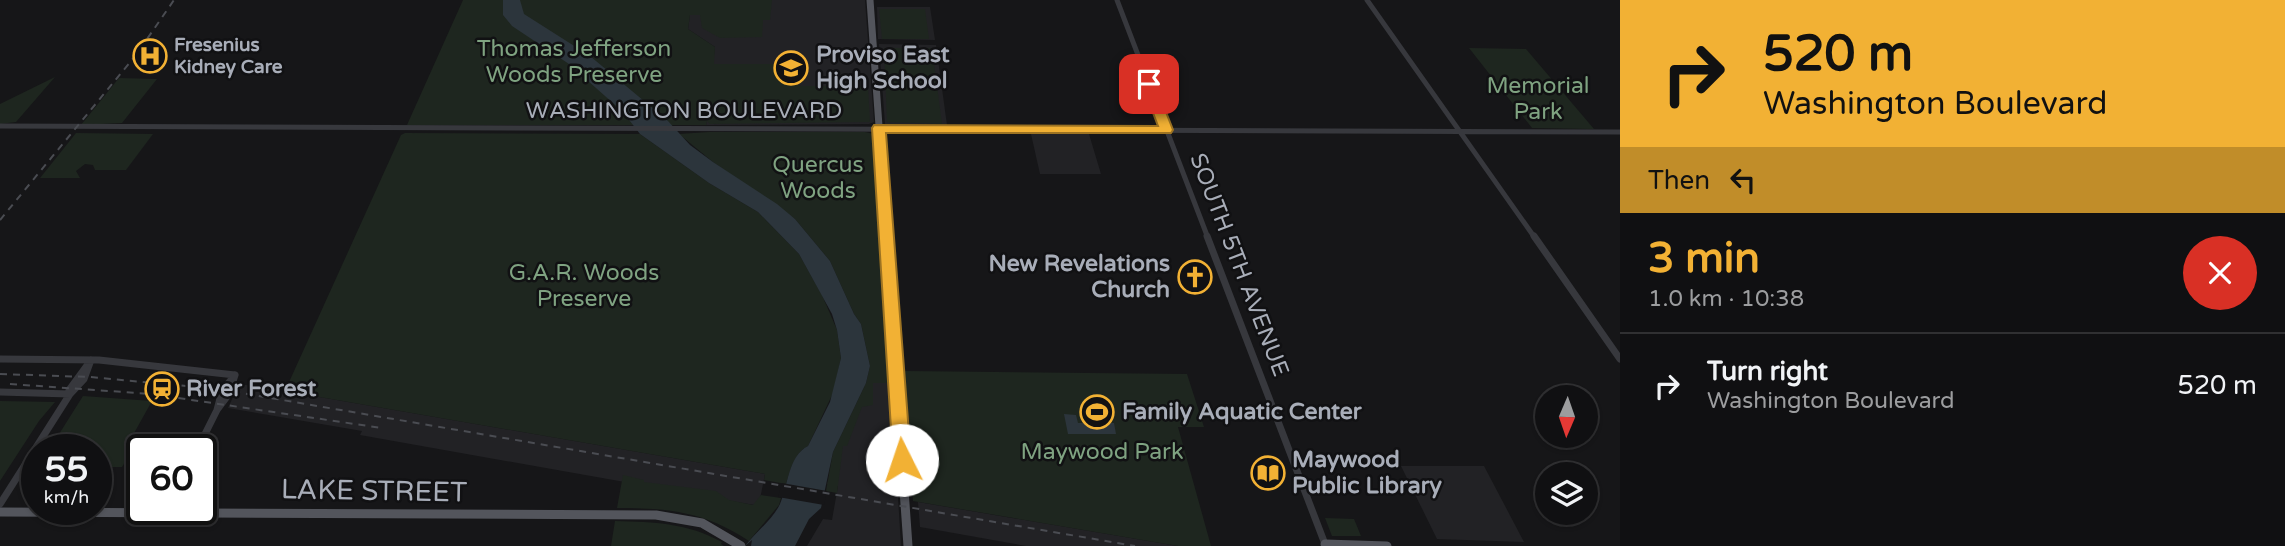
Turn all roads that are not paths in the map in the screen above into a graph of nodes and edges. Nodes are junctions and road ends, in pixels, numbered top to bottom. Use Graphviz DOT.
graph roads {
  1 [pos="870,0"];
  2 [pos="1117,0"];
  3 [pos="1367,0"];
  4 [pos="0,126"];
  5 [pos="879,128"];
  6 [pos="1167,130"];
  7 [pos="1460,132"];
  8 [pos="1620,132"];
  9 [pos="0,359"];
  10 [pos="1620,359"];
  11 [pos="91,360"];
  12 [pos="0,392"];
  13 [pos="69,394"];
  14 [pos="205,434"];
  15 [pos="0,504"];
  16 [pos="126,511"];
  17 [pos="217,511"];
  18 [pos="0,512"];
  19 [pos="1326,545"];
  20 [pos="741,546"];
  21 [pos="908,546"];
  22 [pos="1387,546"];
  1 -- 5 [label="main road"];
  2 -- 6 [label="street, SOUTH 5TH AVENUE"];
  3 -- 7 [label="street"];
  4 -- 5 [label="street, WASHINGTON BOULEVARD"];
  5 -- 6 [label="street, WASHINGTON BOULEVARD"];
  5 -- 21 [label="main road"];
  6 -- 7 [label="street, WASHINGTON BOULEVARD"];
  6 -- 19 [label="street, SOUTH 5TH AVENUE"];
  7 -- 8 [label="street, WASHINGTON BOULEVARD"];
  7 -- 10 [label="street"];
  9 -- 11 [label="street"];
  11 -- 13 [label="street"];
  11 -- 14 [label="street"];
  12 -- 13 [label="street"];
  13 -- 15 [label="street"];
  16 -- 18 [label="main road, LAKE STREET"];
  17 -- 20 [label="main road, LAKE STREET"];
  19 -- 22 [label="main road"];
}
